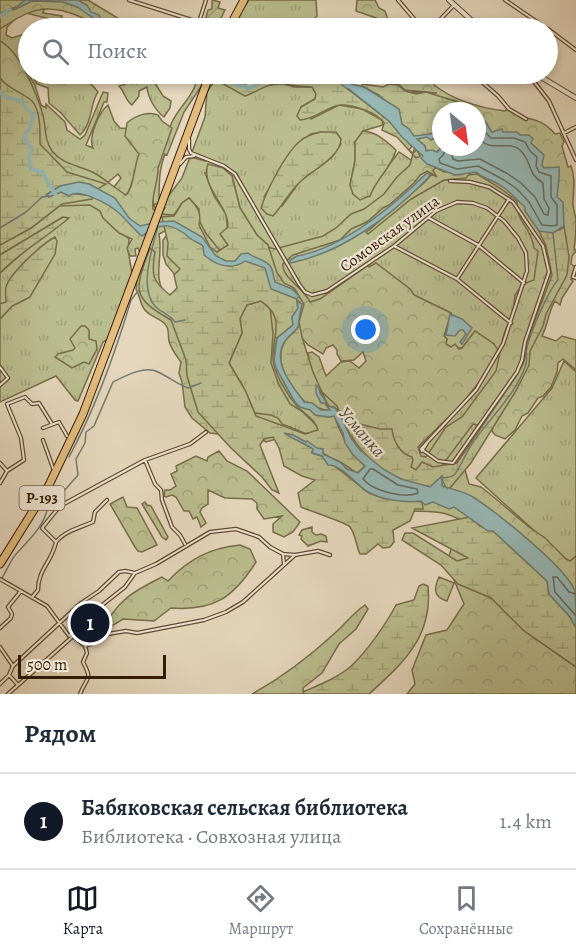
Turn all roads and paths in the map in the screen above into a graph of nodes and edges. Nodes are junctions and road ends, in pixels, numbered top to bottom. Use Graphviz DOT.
graph roads {
  1 [pos="129,0"];
  2 [pos="206,0"];
  3 [pos="244,0"];
  4 [pos="398,0"];
  5 [pos="449,0"];
  6 [pos="505,0"];
  7 [pos="454,5"];
  8 [pos="187,18"];
  9 [pos="201,18"];
  10 [pos="234,18"];
  11 [pos="413,18"];
  12 [pos="442,18"];
  13 [pos="469,18"];
  14 [pos="531,18"];
  15 [pos="558,37"];
  16 [pos="576,50"];
  17 [pos="206,84"];
  18 [pos="484,84"];
  19 [pos="536,84"];
  20 [pos="553,84"];
  21 [pos="576,98"];
  22 [pos="526,119"];
  23 [pos="192,121"];
  24 [pos="576,127"];
  25 [pos="564,133"];
  26 [pos="576,149"];
  27 [pos="571,150"];
  28 [pos="206,159"];
  29 [pos="576,160"];
  30 [pos="450,181"];
  31 [pos="168,185"];
  32 [pos="509,199"];
  33 [pos="497,215"];
  34 [pos="429,218"];
  35 [pos="478,245"];
  36 [pos="394,246"];
  37 [pos="576,267"];
  38 [pos="574,277"];
  39 [pos="457,279"];
  40 [pos="524,283"];
  41 [pos="511,323"];
  42 [pos="0,367"];
  43 [pos="0,385"];
  44 [pos="52,424"];
  45 [pos="43,428"];
  46 [pos="206,432"];
  47 [pos="67,435"];
  48 [pos="43,440"];
  49 [pos="145,460"];
  50 [pos="0,463"];
  51 [pos="53,468"];
  52 [pos="7,471"];
  53 [pos="0,483"];
  54 [pos="107,500"];
  55 [pos="56,542"];
  56 [pos="186,545"];
  57 [pos="283,554"];
  58 [pos="295,555"];
  59 [pos="330,555"];
  60 [pos="0,564"];
  61 [pos="284,564"];
  62 [pos="135,573"];
  63 [pos="0,579"];
  64 [pos="21,591"];
  65 [pos="33,596"];
  66 [pos="59,624"];
  67 [pos="0,628"];
  68 [pos="70,637"];
  69 [pos="0,646"];
  70 [pos="85,646"];
  71 [pos="13,666"];
  72 [pos="9,675"];
  73 [pos="0,684"];
  74 [pos="18,685"];
  75 [pos="8,694"];
  76 [pos="80,694"];
  1 -- 8 [label="street"];
  2 -- 9 [label="street"];
  3 -- 10 [label="highway"];
  4 -- 11 [label="street"];
  5 -- 7 [label="street"];
  6 -- 14 [label="street"];
  7 -- 12 [label="street"];
  7 -- 13 [label="street"];
  15 -- 16 [label="street"];
  17 -- 23 [label="highway, Р-193"];
  18 -- 22 [label="street"];
  19 -- 25 [label="street"];
  20 -- 21 [label="street"];
  23 -- 28 [label="street"];
  23 -- 31 [label="highway, Р-193"];
  24 -- 25 [label="street"];
  25 -- 27 [label="street"];
  26 -- 27 [label="street"];
  27 -- 29 [label="street"];
  28 -- 31 [label="street"];
  28 -- 36 [label="street, Сомовская улица"];
  30 -- 32 [label="street"];
  31 -- 60 [label="highway, Р-193"];
  32 -- 33 [label="street"];
  32 -- 41 [label="street, Сомовская улица"];
  33 -- 34 [label="street, Сомовская улица"];
  33 -- 35 [label="street"];
  33 -- 40 [label="street, Сомовская улица"];
  34 -- 35 [label="street"];
  34 -- 36 [label="street, Сомовская улица"];
  35 -- 39 [label="street"];
  35 -- 40 [label="street"];
  36 -- 39 [label="street"];
  37 -- 38 [label="street"];
  39 -- 41 [label="street"];
  40 -- 41 [label="street, Сомовская улица"];
  42 -- 43 [label="street"];
  44 -- 45 [label="street"];
  44 -- 47 [label="street"];
  44 -- 52 [label="street"];
  46 -- 49 [label="street"];
  48 -- 51 [label="street"];
  49 -- 55 [label="street"];
  49 -- 56 [label="street"];
  50 -- 52 [label="street"];
  52 -- 53 [label="street"];
  54 -- 55 [label="street"];
  55 -- 65 [label="street"];
  56 -- 57 [label="street"];
  56 -- 62 [label="street"];
  57 -- 58 [label="street"];
  57 -- 61 [label="street"];
  58 -- 59 [label="street"];
  58 -- 61 [label="street"];
  61 -- 70 [label="street"];
  62 -- 66 [label="street"];
  62 -- 68 [label="street"];
  63 -- 64 [label="street"];
  64 -- 65 [label="street"];
  64 -- 67 [label="street"];
  65 -- 66 [label="street"];
  66 -- 68 [label="street"];
  66 -- 71 [label="street"];
  68 -- 70 [label="street"];
  68 -- 74 [label="street"];
  69 -- 71 [label="street"];
  70 -- 76 [label="street"];
  71 -- 72 [label="street"];
  72 -- 73 [label="street"];
  72 -- 74 [label="street"];
  74 -- 75 [label="street"];
}
